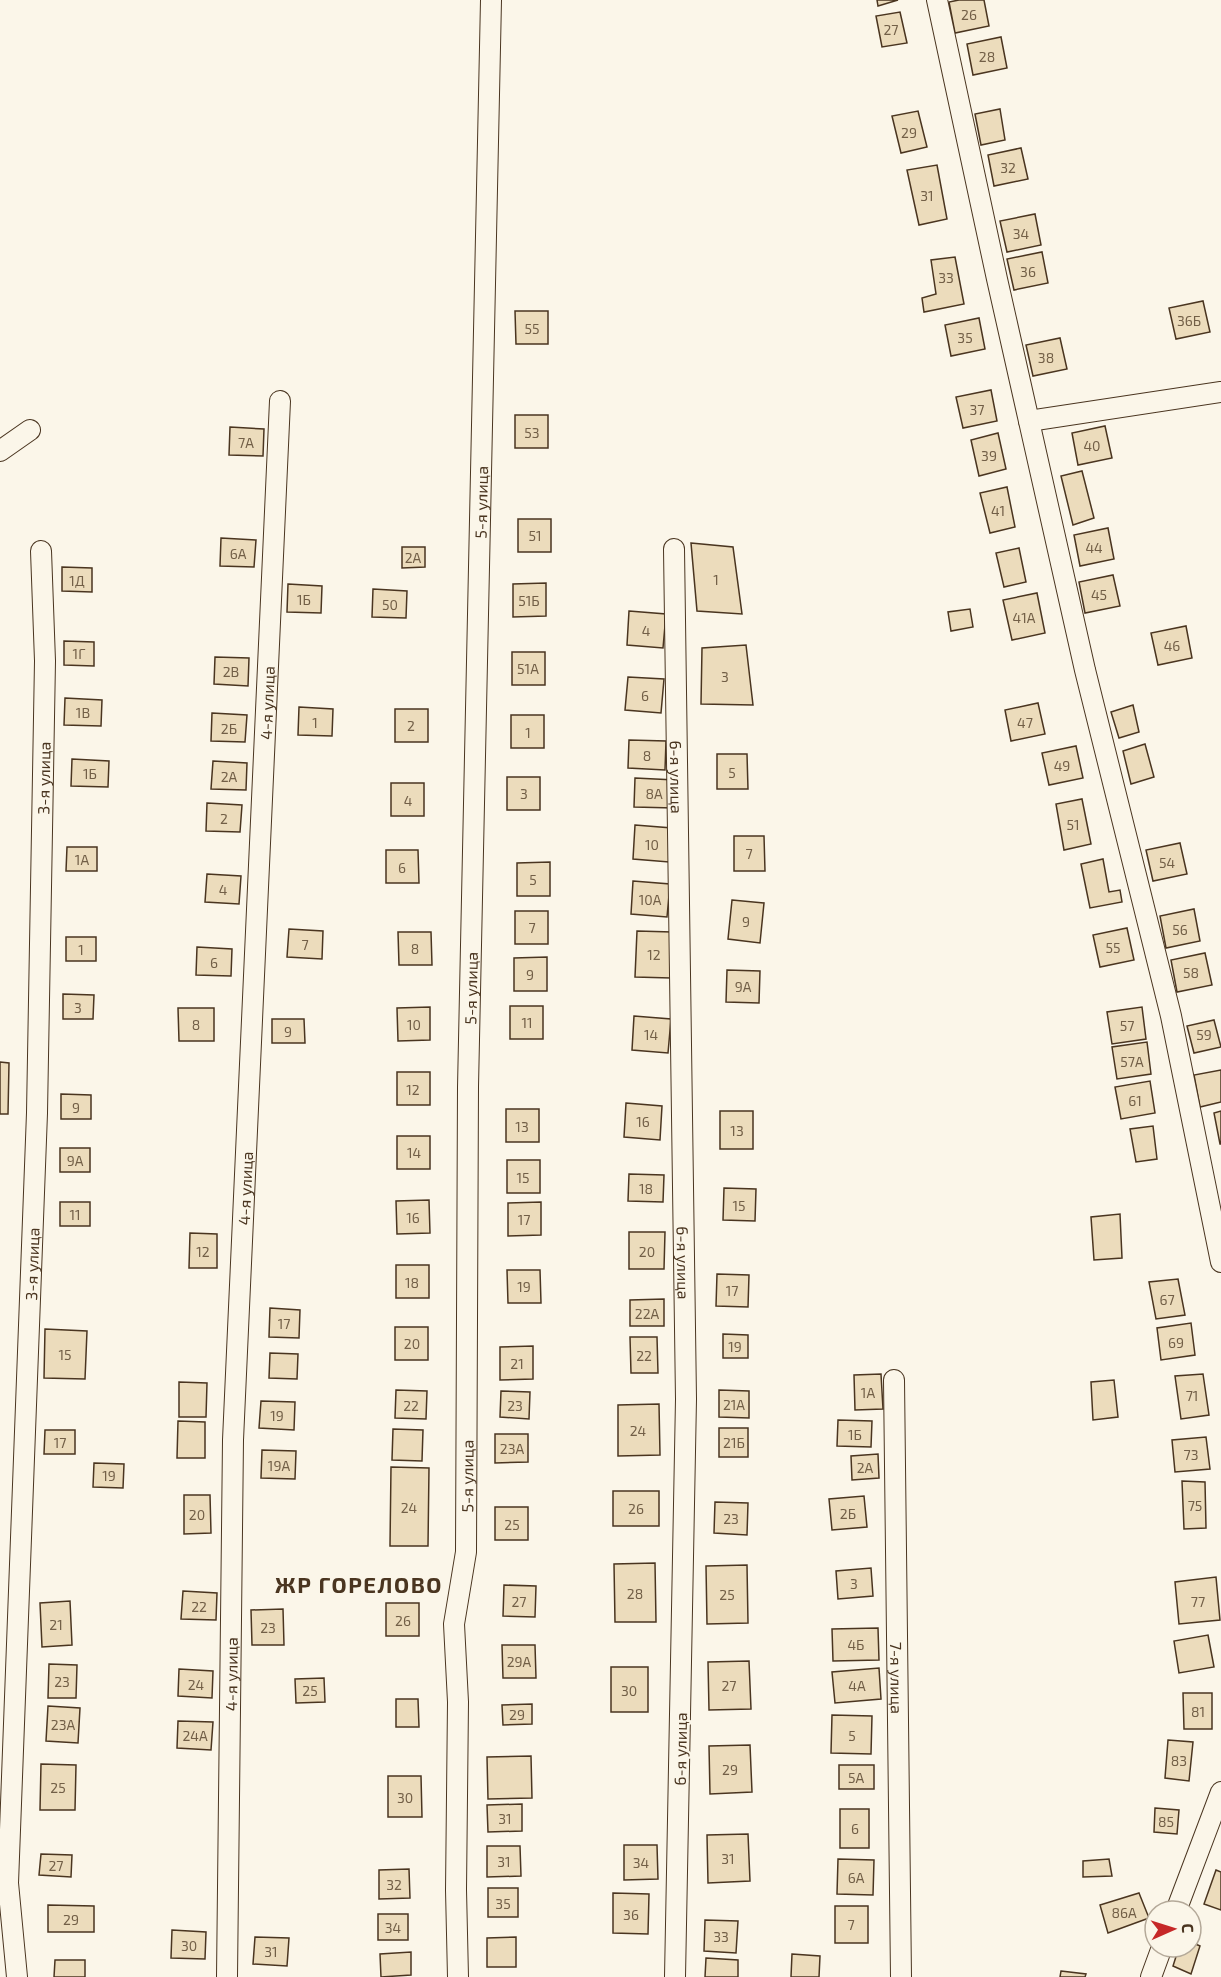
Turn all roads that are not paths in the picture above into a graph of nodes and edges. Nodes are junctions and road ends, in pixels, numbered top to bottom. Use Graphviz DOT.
graph roads {
  1 [pos="492,0"];
  2 [pos="937,0"];
  3 [pos="1221,392"];
  4 [pos="280,401"];
  5 [pos="1029,421"];
  6 [pos="30,430"];
  7 [pos="0,451"];
  8 [pos="674,549"];
  9 [pos="41,551"];
  10 [pos="1221,1262"];
  11 [pos="894,1380"];
  12 [pos="1221,1791"];
  13 [pos="1180,1899"];
  14 [pos="1158,1959"];
  15 [pos="17,1977"];
  16 [pos="227,1977"];
  17 [pos="458,1977"];
  18 [pos="675,1977"];
  19 [pos="901,1977"];
  20 [pos="1151,1977"];
  1 -- 17 [label="street, 5-я улица"];
  2 -- 5 [label="street"];
  3 -- 5 [label="street"];
  4 -- 16 [label="street, 4-я улица"];
  5 -- 10 [label="street"];
  6 -- 7 [label="street"];
  8 -- 18 [label="street, 6-я улица"];
  9 -- 15 [label="street, 3-я улица"];
  11 -- 19 [label="street, 7-я улица"];
  12 -- 13 [label="street"];
  14 -- 20 [label="street"];
}
